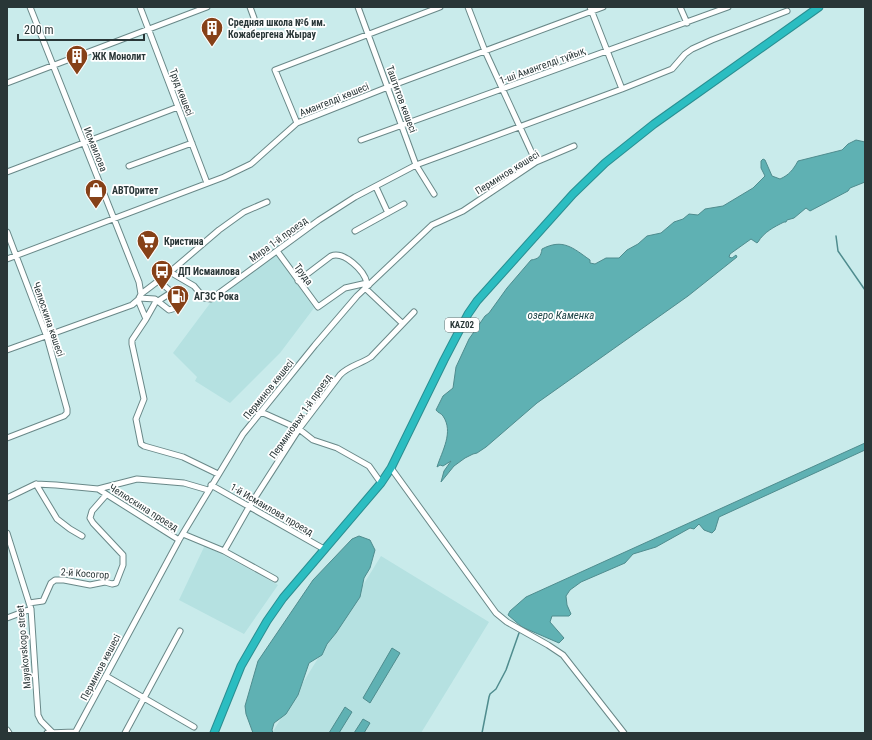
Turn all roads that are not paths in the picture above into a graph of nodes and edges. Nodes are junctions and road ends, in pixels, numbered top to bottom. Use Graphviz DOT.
graph roads {
  1 [pos="30,7"];
  2 [pos="140,7"];
  3 [pos="207,7"];
  4 [pos="250,7"];
  5 [pos="358,7"];
  6 [pos="440,7"];
  7 [pos="468,7"];
  8 [pos="603,7"];
  9 [pos="680,7"];
  10 [pos="728,7"];
  11 [pos="819,7"];
  12 [pos="590,9"];
  13 [pos="787,11"];
  14 [pos="254,18"];
  15 [pos="687,23"];
  16 [pos="149,28"];
  17 [pos="368,35"];
  18 [pos="485,51"];
  19 [pos="607,52"];
  20 [pos="53,65"];
  21 [pos="7,83"];
  22 [pos="388,87"];
  23 [pos="503,89"];
  24 [pos="622,89"];
  25 [pos="178,107"];
  26 [pos="297,123"];
  27 [pos="402,125"];
  28 [pos="520,127"];
  29 [pos="361,140"];
  30 [pos="84,143"];
  31 [pos="192,144"];
  32 [pos="574,146"];
  33 [pos="536,162"];
  34 [pos="416,165"];
  35 [pos="129,166"];
  36 [pos="7,172"];
  37 [pos="207,183"];
  38 [pos="376,187"];
  39 [pos="434,194"];
  40 [pos="267,202"];
  41 [pos="404,204"];
  42 [pos="388,213"];
  43 [pos="114,218"];
  44 [pos="354,231"];
  45 [pos="7,232"];
  46 [pos="277,251"];
  47 [pos="16,256"];
  48 [pos="7,259"];
  49 [pos="170,272"];
  50 [pos="159,281"];
  51 [pos="298,281"];
  52 [pos="367,285"];
  53 [pos="172,292"];
  54 [pos="139,297"];
  55 [pos="158,301"];
  56 [pos="414,312"];
  57 [pos="146,319"];
  58 [pos="402,323"];
  59 [pos="47,337"];
  60 [pos="7,350"];
  61 [pos="261,412"];
  62 [pos="299,429"];
  63 [pos="7,438"];
  64 [pos="391,468"];
  65 [pos="218,474"];
  66 [pos="381,483"];
  67 [pos="36,484"];
  68 [pos="210,487"];
  69 [pos="98,489"];
  70 [pos="106,495"];
  71 [pos="7,498"];
  72 [pos="249,507"];
  73 [pos="7,534"];
  74 [pos="183,534"];
  75 [pos="82,536"];
  76 [pos="179,540"];
  77 [pos="324,549"];
  78 [pos="224,551"];
  79 [pos="275,579"];
  80 [pos="29,603"];
  81 [pos="31,609"];
  82 [pos="7,618"];
  83 [pos="180,631"];
  84 [pos="106,676"];
  85 [pos="145,698"];
  86 [pos="194,727"];
  87 [pos="7,730"];
  88 [pos="53,732"];
  89 [pos="9,733"];
  90 [pos="47,733"];
  91 [pos="75,733"];
  92 [pos="125,733"];
  93 [pos="214,733"];
  94 [pos="624,733"];
  1 -- 20 [label="street, Исмаилова"];
  2 -- 16 [label="street, Труд көшесі"];
  3 -- 16 [label="street"];
  4 -- 14 [label="street"];
  5 -- 17 [label="street, Таштитов көшесі"];
  6 -- 17 [label="street"];
  7 -- 18 [label="street"];
  8 -- 12 [label="street, Амангелді көшесі"];
  9 -- 15 [label="street"];
  10 -- 15 [label="street, 1-ші Амангелді тұйық"];
  11 -- 64 [label="highway, KAZ02"];
  12 -- 18 [label="street, Амангелді көшесі"];
  12 -- 19 [label="street"];
  13 -- 24 [label="street"];
  15 -- 19 [label="street, 1-ші Амангелді тұйық"];
  16 -- 20 [label="street"];
  16 -- 25 [label="street, Труд көшесі"];
  17 -- 22 [label="street, Таштитов көшесі"];
  17 -- 26 [label="street"];
  18 -- 22 [label="street, Амангелді көшесі"];
  18 -- 23 [label="street"];
  19 -- 23 [label="street, 1-ші Амангелді тұйық"];
  19 -- 24 [label="street"];
  20 -- 21 [label="street"];
  20 -- 30 [label="street, Исмаилова"];
  22 -- 26 [label="street, Амангелді көшесі"];
  22 -- 27 [label="street, Таштитов көшесі"];
  23 -- 27 [label="street, 1-ші Амангелді тұйық"];
  23 -- 28 [label="street"];
  24 -- 28 [label="street"];
  25 -- 30 [label="street"];
  25 -- 31 [label="street, Труд көшесі"];
  26 -- 37 [label="street, Амангелді көшесі"];
  27 -- 29 [label="street, 1-ші Амангелді тұйық"];
  27 -- 34 [label="street, Таштитов көшесі"];
  28 -- 33 [label="street"];
  28 -- 34 [label="street"];
  30 -- 36 [label="street"];
  30 -- 43 [label="street, Исмаилова"];
  31 -- 35 [label="street"];
  31 -- 37 [label="street, Труд көшесі"];
  32 -- 33 [label="street, Перминов көшесі"];
  33 -- 52 [label="street, Перминов көшесі"];
  34 -- 38 [label="street"];
  34 -- 39 [label="street, Таштитов көшесі"];
  37 -- 43 [label="street, Амангелді көшесі"];
  38 -- 42 [label="street"];
  38 -- 46 [label="street, Мира 1-й проезд"];
  40 -- 49 [label="street"];
  41 -- 42 [label="street"];
  42 -- 44 [label="street"];
  43 -- 47 [label="street, Амангелді көшесі"];
  43 -- 54 [label="street, Исмаилова"];
  45 -- 47 [label="street, Челюскина көшесі"];
  46 -- 49 [label="street, Мира 1-й проезд"];
  46 -- 51 [label="street, Труда"];
  47 -- 48 [label="street, Амангелді көшесі"];
  47 -- 59 [label="street, Челюскина көшесі"];
  49 -- 50 [label="street"];
  50 -- 53 [label="street"];
  50 -- 54 [label="street"];
  51 -- 52 [label="street, Труда"];
  51 -- 52 [label="street"];
  52 -- 58 [label="street"];
  52 -- 61 [label="street, Перминов көшесі"];
  53 -- 55 [label="street"];
  53 -- 55 [label="street"];
  54 -- 55 [label="street"];
  54 -- 57 [label="street, Исмаилова"];
  54 -- 59 [label="street"];
  55 -- 57 [label="street"];
  56 -- 58 [label="street, Перминовых 1-й проезд"];
  57 -- 65 [label="street"];
  58 -- 62 [label="street, Перминовых 1-й проезд"];
  59 -- 60 [label="street"];
  59 -- 63 [label="street, Челюскина көшесі"];
  61 -- 62 [label="street"];
  61 -- 65 [label="street, Перминов көшесі"];
  62 -- 66 [label="street"];
  62 -- 72 [label="street, Перминовых 1-й проезд"];
  64 -- 66 [label="highway, KAZ02"];
  64 -- 94 [label="street"];
  65 -- 68 [label="street, Перминов көшесі"];
  66 -- 77 [label="highway, KAZ02"];
  67 -- 69 [label="street, Челюскина проезд"];
  67 -- 71 [label="street, Челюскина проезд"];
  67 -- 75 [label="street"];
  68 -- 69 [label="street, 1-й Исмаилова проезд"];
  68 -- 72 [label="street, 1-й Исмаилова проезд"];
  68 -- 74 [label="street, Перминов көшесі"];
  69 -- 70 [label="street, Челюскина проезд"];
  70 -- 76 [label="street, Челюскина проезд"];
  70 -- 80 [label="street, 2-й Косогор"];
  72 -- 77 [label="street, 1-й Исмаилова проезд"];
  72 -- 78 [label="street, Перминовых 1-й проезд"];
  73 -- 80 [label="street, Mayakovskogo street"];
  74 -- 76 [label="street, Перминов көшесі"];
  74 -- 78 [label="street, Челюскина проезд"];
  76 -- 84 [label="street, Перминов көшесі"];
  77 -- 93 [label="highway, KAZ02"];
  78 -- 79 [label="street, Челюскина проезд"];
  80 -- 81 [label="street, Mayakovskogo street"];
  81 -- 82 [label="street"];
  81 -- 88 [label="street, Mayakovskogo street"];
  83 -- 85 [label="street"];
  84 -- 85 [label="street"];
  84 -- 91 [label="street, Перминов көшесі"];
  85 -- 86 [label="street"];
  85 -- 92 [label="street"];
  87 -- 89 [label="street"];
  88 -- 90 [label="street"];
  88 -- 91 [label="street"];
}
